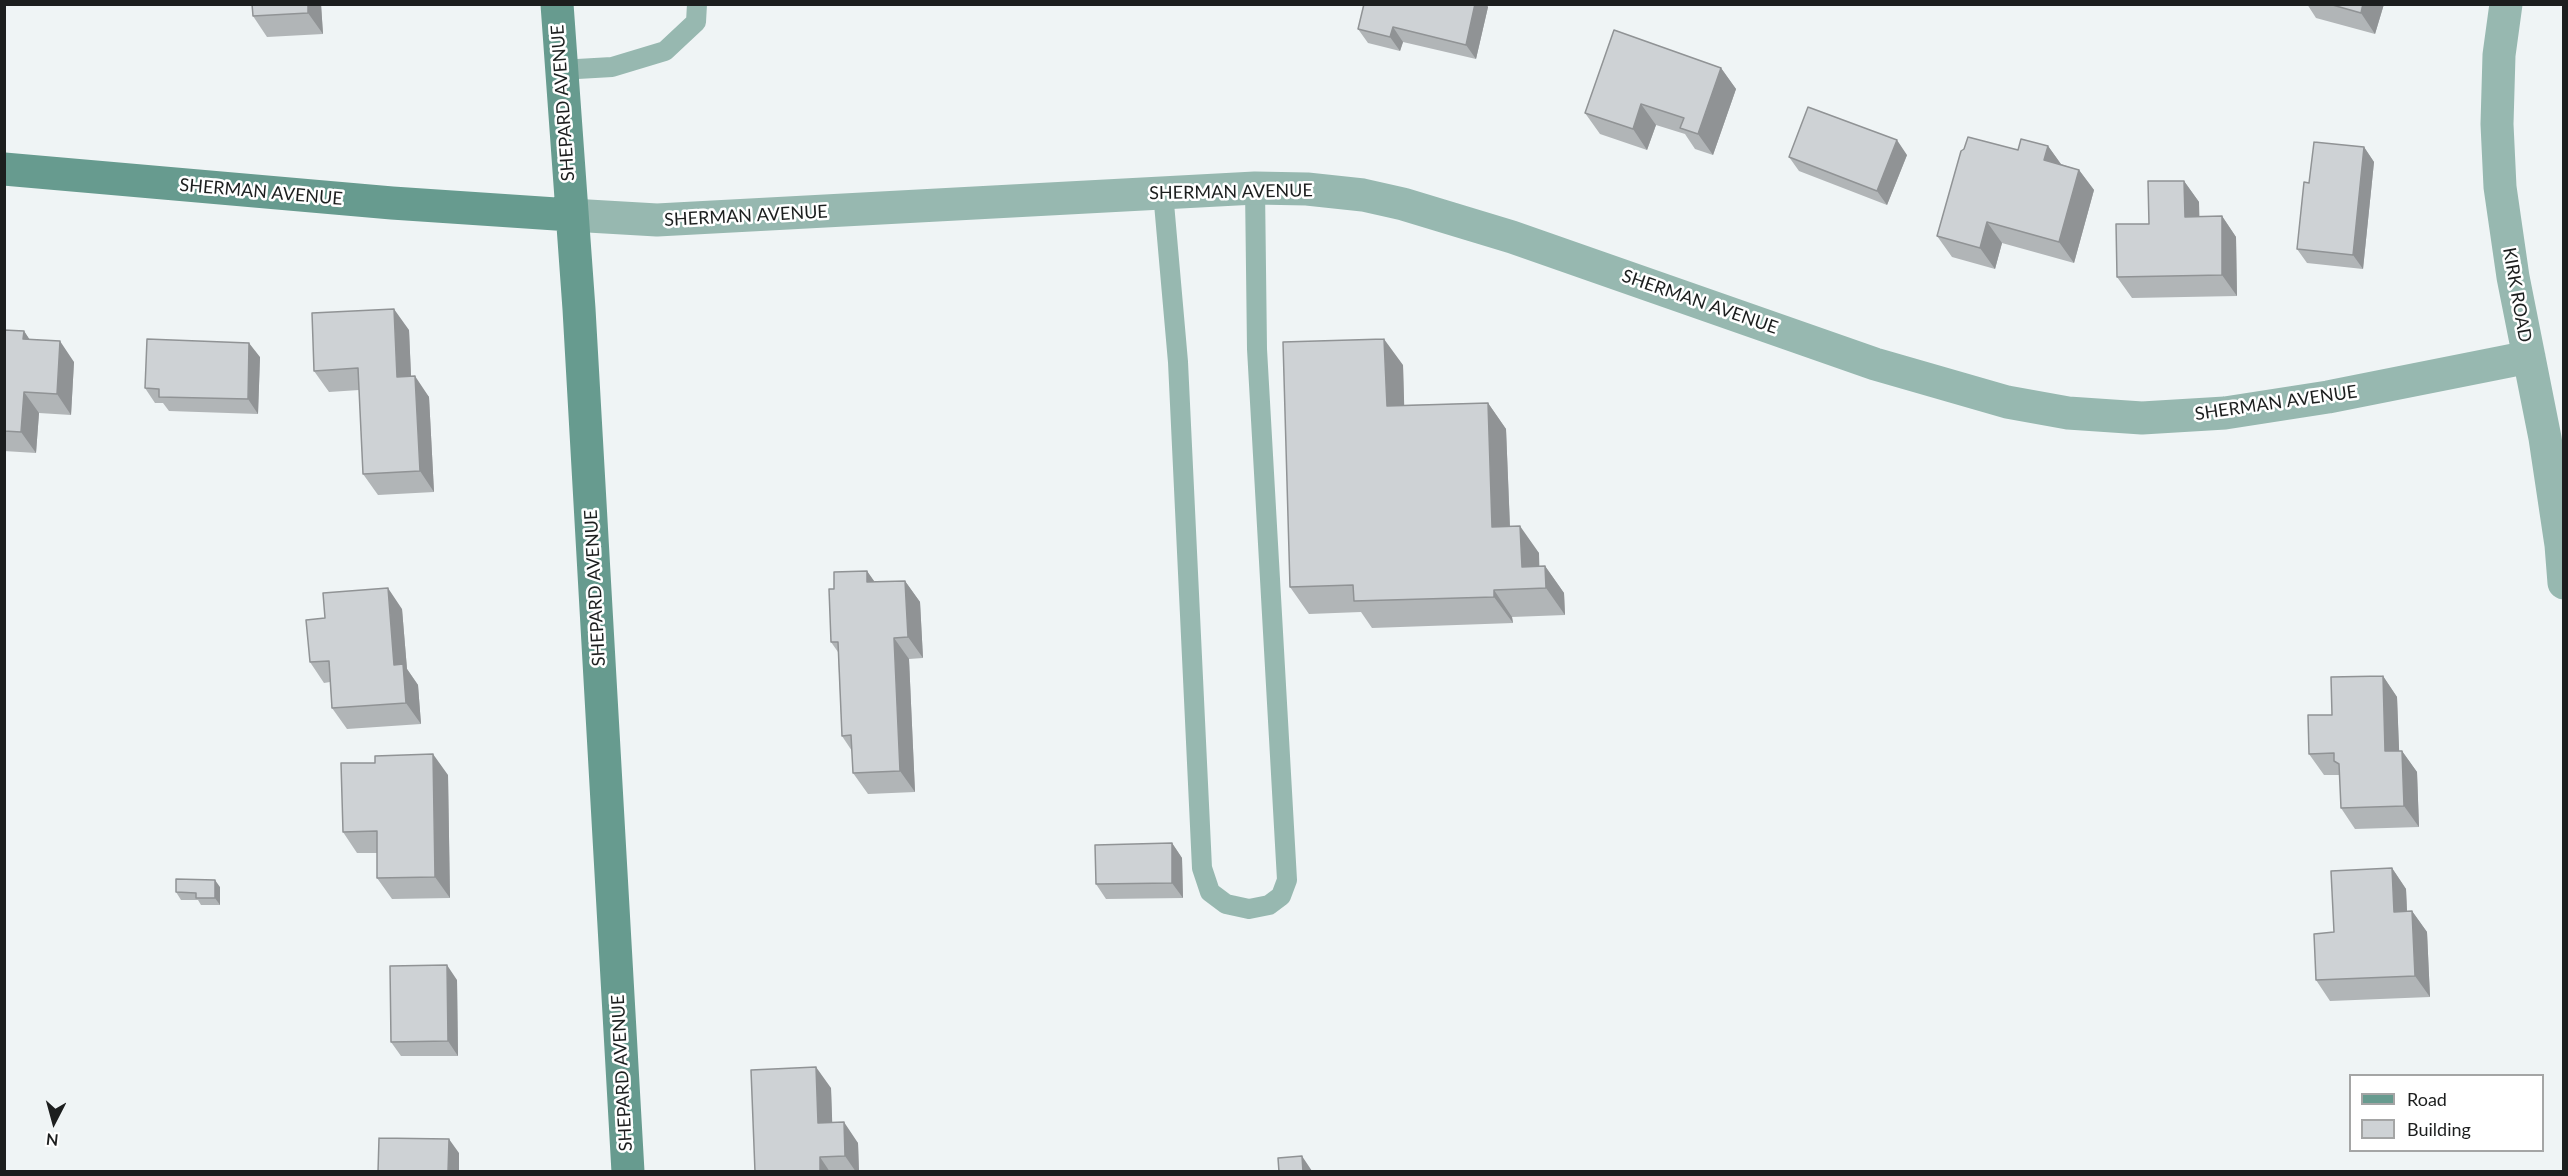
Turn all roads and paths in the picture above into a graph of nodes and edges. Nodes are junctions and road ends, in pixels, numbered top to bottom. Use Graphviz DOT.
graph roads {
  1 [pos="557,4"];
  2 [pos="697,4"];
  3 [pos="2506,4"];
  4 [pos="560,70"];
  5 [pos="4,169"];
  6 [pos="1255,188"];
  7 [pos="1163,192"];
  8 [pos="571,215"];
  9 [pos="2529,357"];
  10 [pos="2564,583"];
  11 [pos="628,1172"];
  1 -- 4 [label="main road, SHEPARD AVENUE"];
  2 -- 4 [label="lane"];
  3 -- 9 [label="street, KIRK ROAD"];
  4 -- 8 [label="main road, SHEPARD AVENUE"];
  5 -- 8 [label="main road, SHERMAN AVENUE"];
  6 -- 7 [label="street, SHERMAN AVENUE"];
  6 -- 7 [label="lane"];
  6 -- 9 [label="street, SHERMAN AVENUE"];
  7 -- 8 [label="street, SHERMAN AVENUE"];
  8 -- 11 [label="main road, SHEPARD AVENUE"];
  9 -- 10 [label="street, KIRK ROAD"];
}
